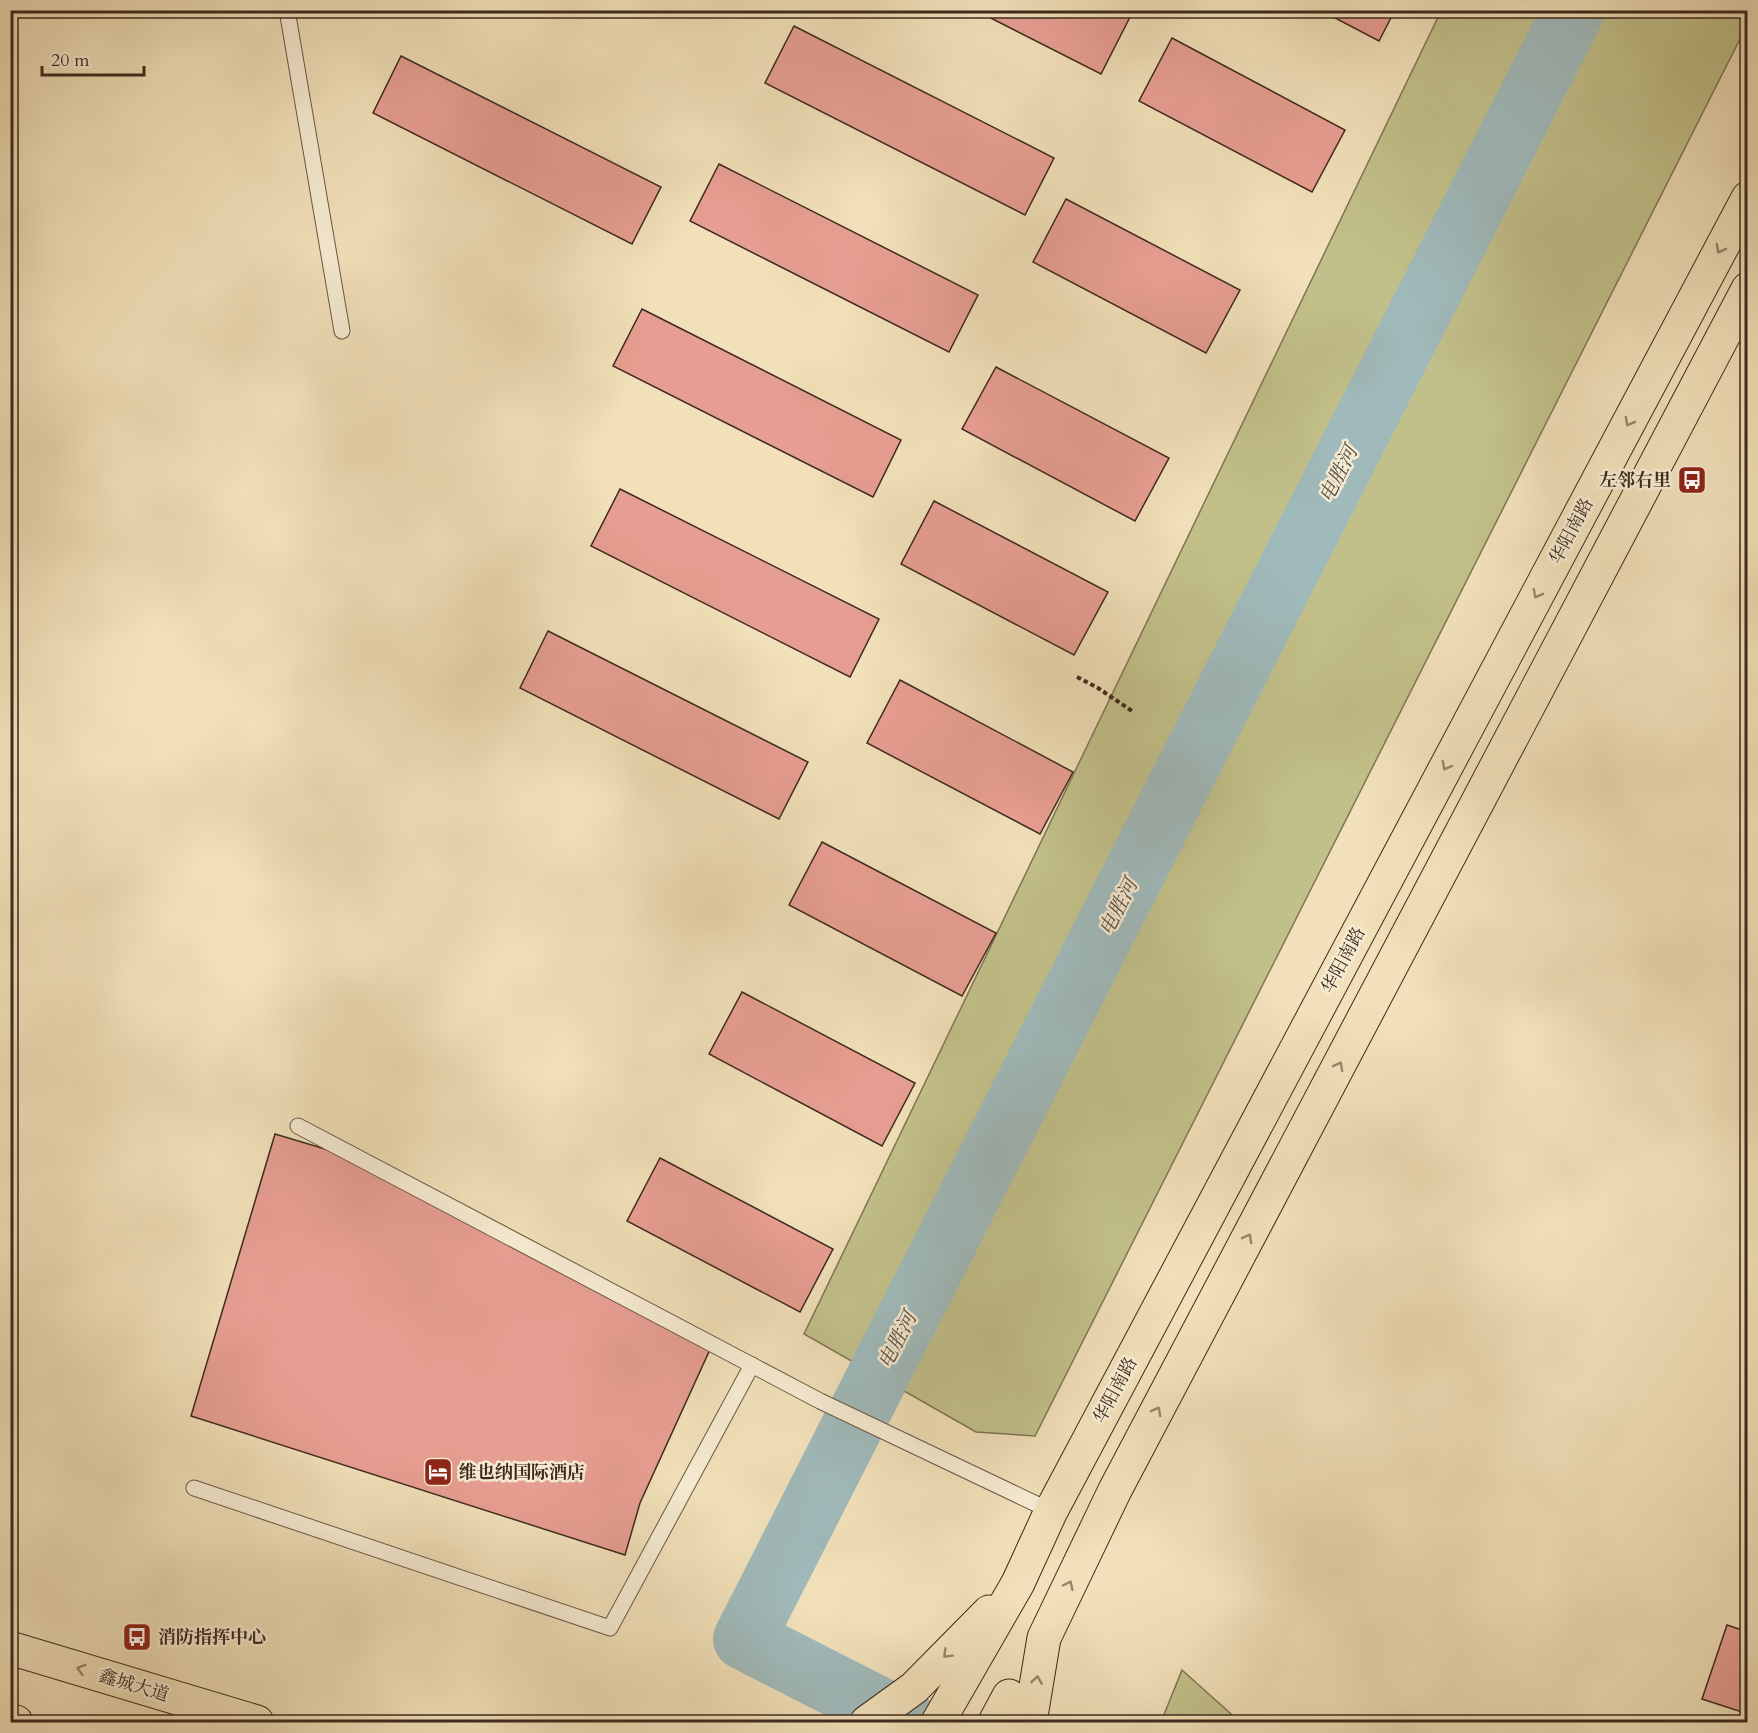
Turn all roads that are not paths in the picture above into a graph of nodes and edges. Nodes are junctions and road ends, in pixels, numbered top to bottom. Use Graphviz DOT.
graph roads {
  1 [pos="286,10"];
  2 [pos="1748,198"];
  3 [pos="1748,289"];
  4 [pos="342,331"];
  5 [pos="298,1126"];
  6 [pos="752,1365"];
  7 [pos="194,1488"];
  8 [pos="1051,1511"];
  9 [pos="1018,1583"];
  10 [pos="10,1648"];
  11 [pos="10,1721"];
  12 [pos="16,1722"];
  13 [pos="257,1722"];
  14 [pos="867,1722"];
  15 [pos="938,1722"];
  16 [pos="1030,1722"];
  1 -- 4 [label="lane"];
  2 -- 8 [label="main road, 华阳南路, one-way"];
  16 -- 3 [label="main road, one-way"];
  5 -- 6 [label="lane"];
  6 -- 7 [label="lane"];
  6 -- 8 [label="lane"];
  8 -- 9 [label="main road, 华阳南路"];
  9 -- 14 [label="main road, one-way"];
  9 -- 15 [label="main road, 华阳南路"];
  13 -- 10 [label="main road, 鑫城大道, one-way"];
  11 -- 12 [label="main road"];
}
